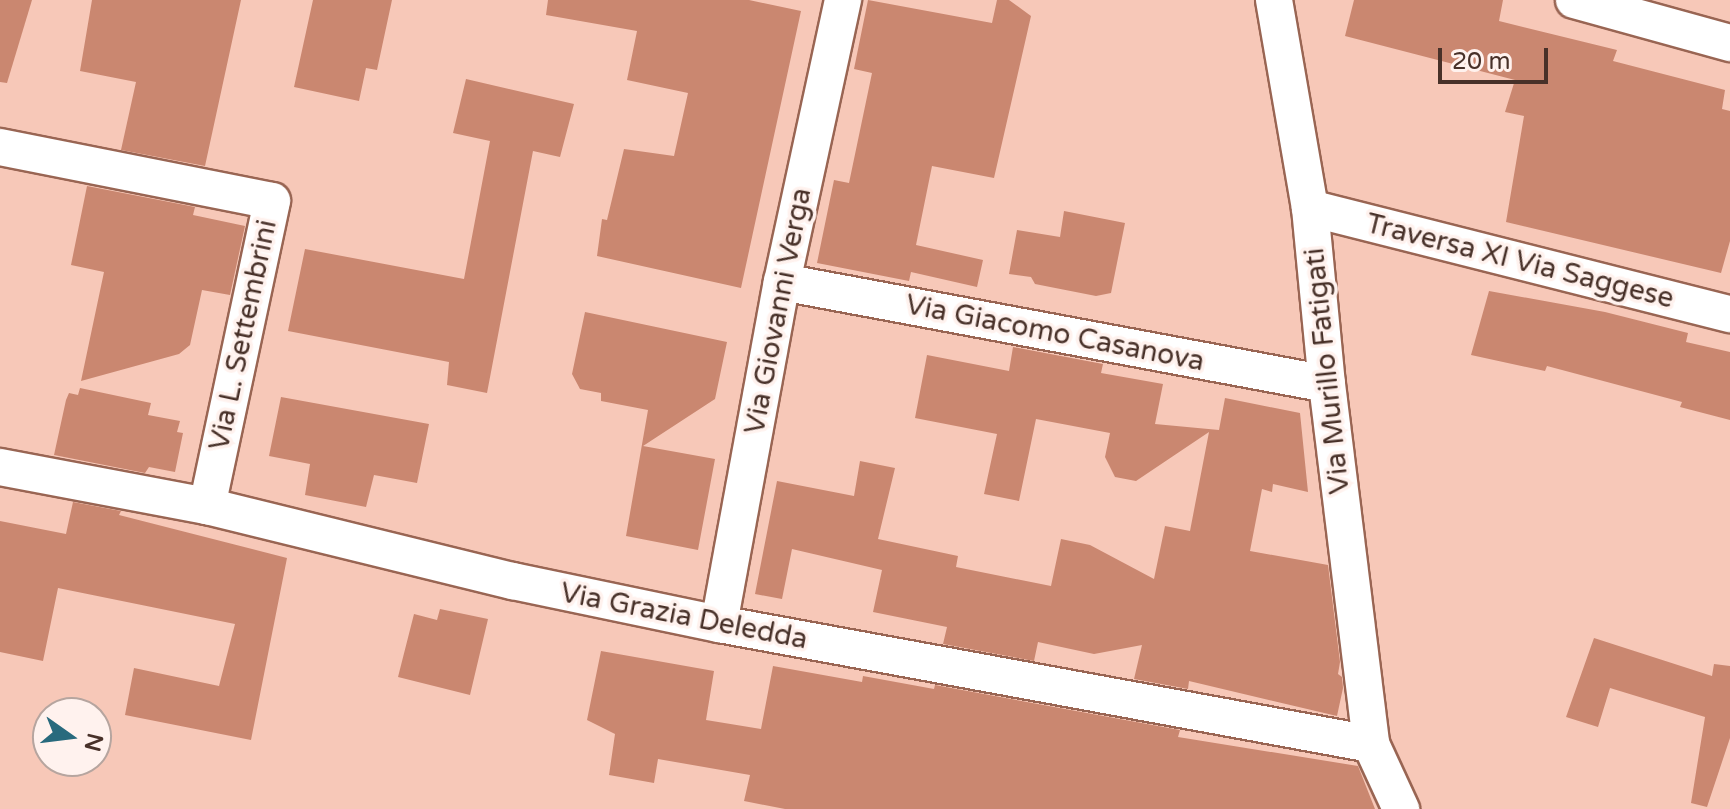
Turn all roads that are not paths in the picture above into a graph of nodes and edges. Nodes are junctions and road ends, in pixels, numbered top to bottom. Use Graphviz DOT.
graph roads {
  1 [pos="843,0"];
  2 [pos="1274,0"];
  3 [pos="1574,0"];
  4 [pos="1730,43"];
  5 [pos="0,147"];
  6 [pos="1310,208"];
  7 [pos="782,282"];
  8 [pos="1730,314"];
  9 [pos="1327,384"];
  10 [pos="0,467"];
  11 [pos="207,506"];
  12 [pos="719,624"];
  13 [pos="1371,744"];
  14 [pos="1401,809"];
  1 -- 7 [label="street, Via Giovanni Verga"];
  2 -- 6 [label="street, Via Murillo Fatigati"];
  3 -- 4 [label="street"];
  5 -- 11 [label="street, Via L. Settembrini"];
  6 -- 8 [label="street, Traversa XI Via Saggese"];
  6 -- 9 [label="street, Via Murillo Fatigati"];
  7 -- 9 [label="street, Via Giacomo Casanova"];
  7 -- 12 [label="street, Via Giovanni Verga"];
  9 -- 13 [label="street, Via Murillo Fatigati"];
  10 -- 11 [label="street, Via Grazia Deledda"];
  11 -- 12 [label="street, Via Grazia Deledda"];
  12 -- 13 [label="street, Via Grazia Deledda"];
  13 -- 14 [label="street, Via Murillo Fatigati"];
}
